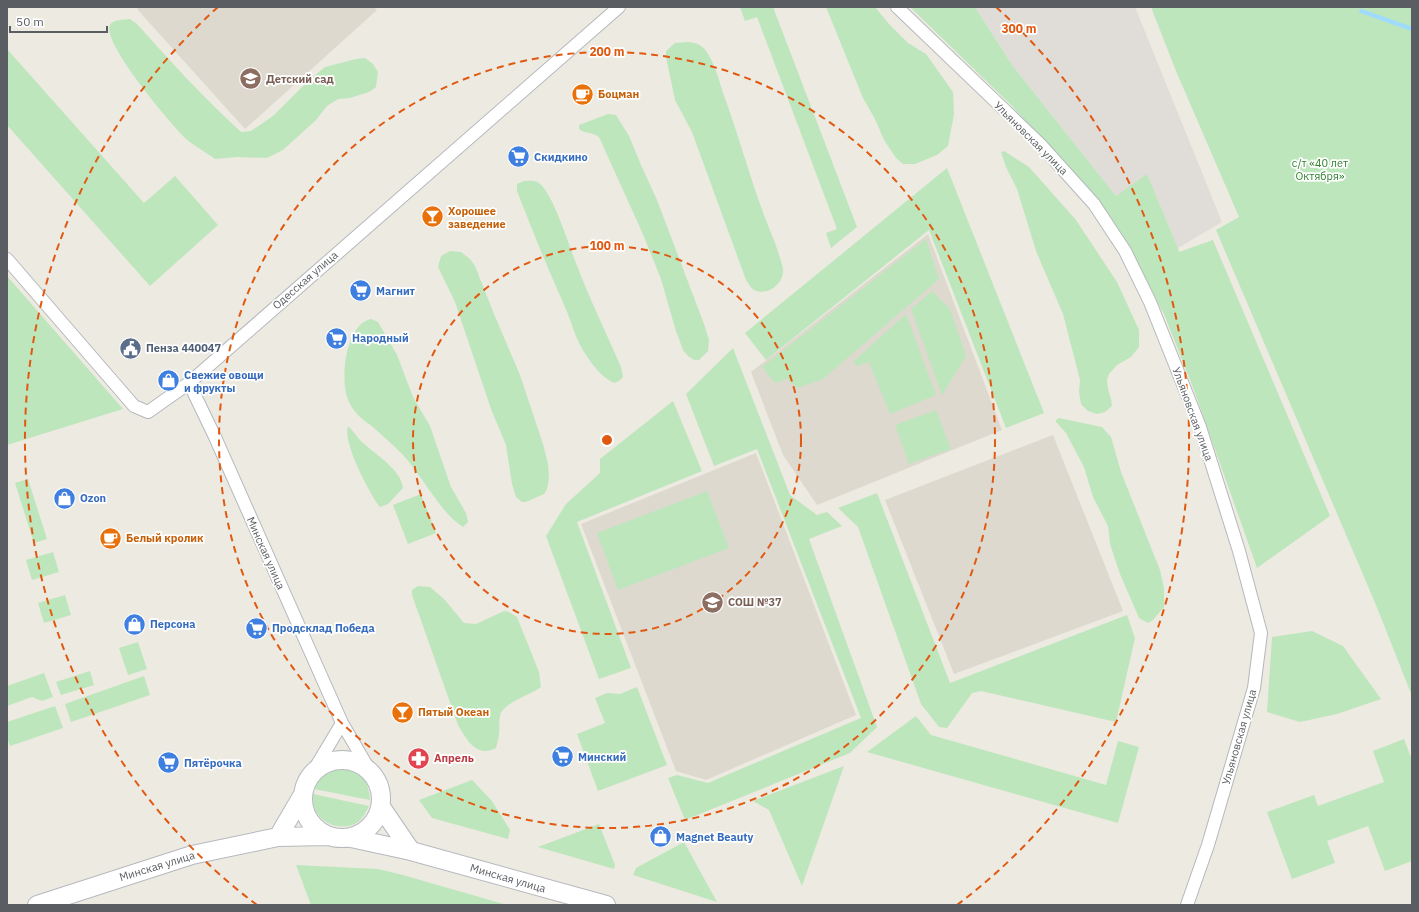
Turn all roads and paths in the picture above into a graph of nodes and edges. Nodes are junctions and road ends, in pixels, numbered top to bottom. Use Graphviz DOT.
graph roads {
  1 [pos="619,7"];
  2 [pos="897,7"];
  3 [pos="7,259"];
  4 [pos="189,383"];
  5 [pos="342,723"];
  6 [pos="370,771"];
  7 [pos="310,775"];
  8 [pos="302,796"];
  9 [pos="381,807"];
  10 [pos="328,836"];
  11 [pos="278,837"];
  12 [pos="351,838"];
  13 [pos="411,850"];
  14 [pos="37,905"];
  15 [pos="606,905"];
  16 [pos="1187,905"];
  1 -- 4 [label="street, Одесская улица"];
  2 -- 16 [label="street, Ульяновская улица"];
  3 -- 4 [label="street, Одесская улица"];
  4 -- 5 [label="street, Минская улица"];
  5 -- 6 [label="street, Минская улица"];
  5 -- 7 [label="street"];
  6 -- 7 [label="main road"];
  6 -- 9 [label="main road"];
  7 -- 8 [label="main road"];
  8 -- 10 [label="main road"];
  8 -- 11 [label="main road"];
  9 -- 12 [label="main road"];
  9 -- 13 [label="main road"];
  10 -- 11 [label="main road, Минская улица"];
  10 -- 12 [label="main road"];
  11 -- 14 [label="main road, Минская улица"];
  12 -- 13 [label="main road, Минская улица"];
  13 -- 15 [label="main road, Минская улица"];
}
